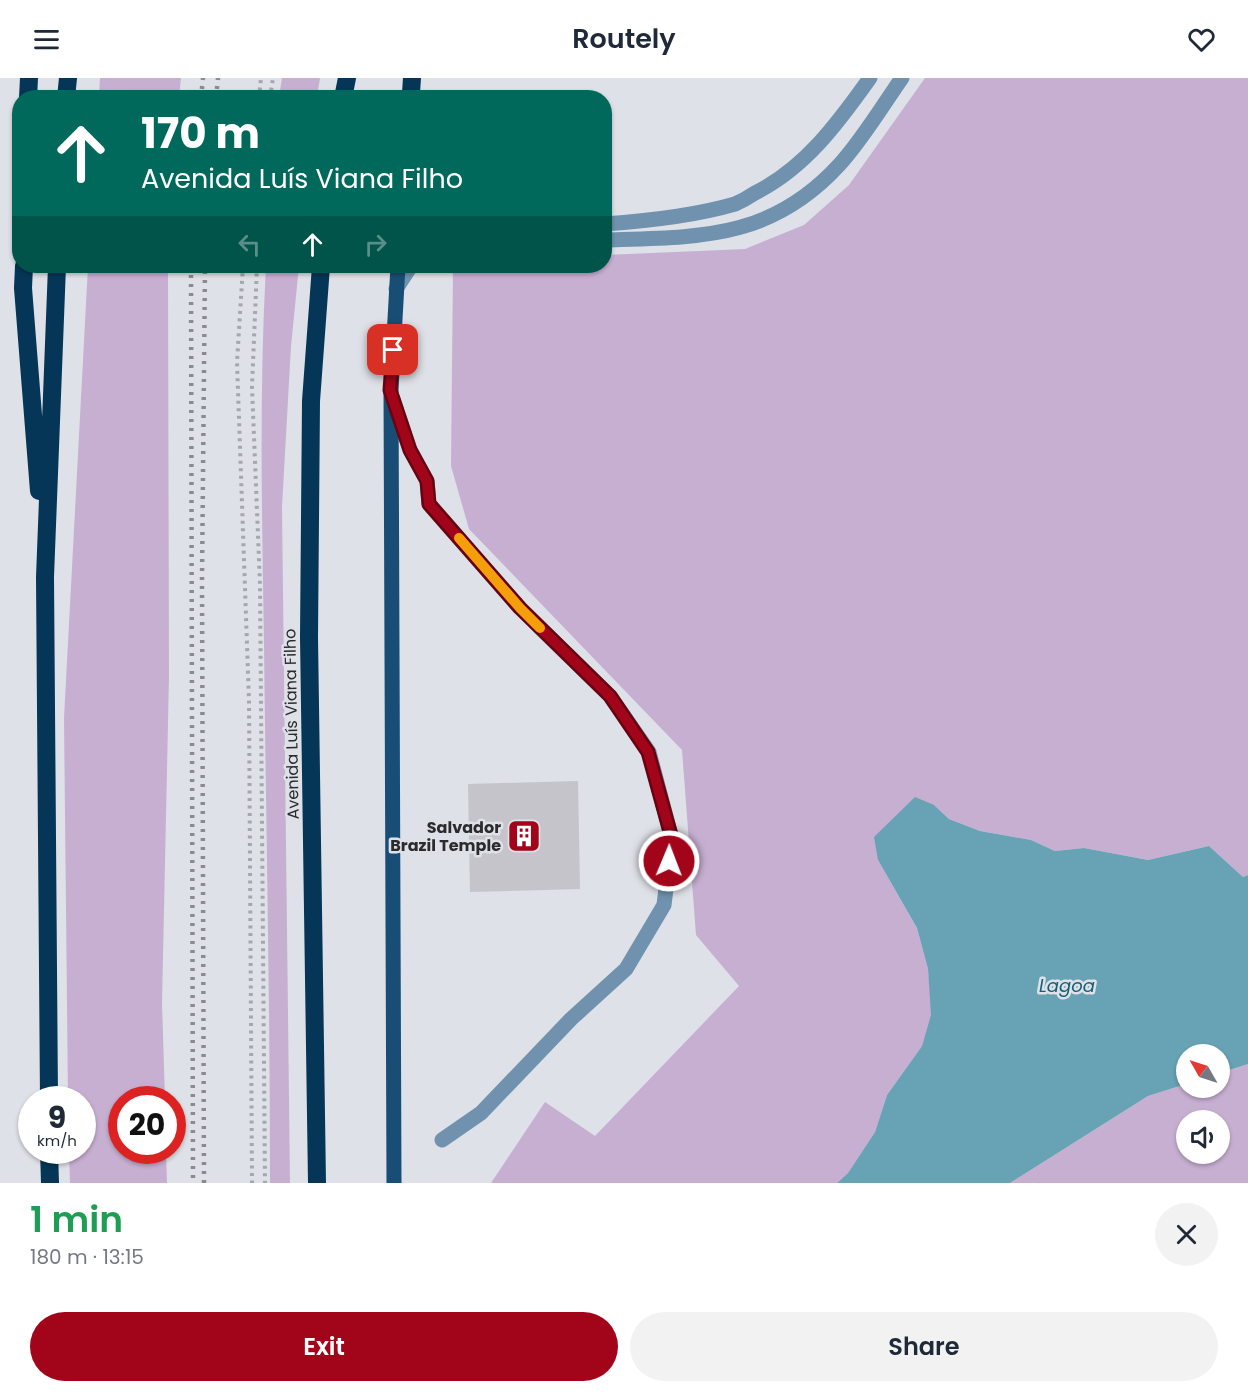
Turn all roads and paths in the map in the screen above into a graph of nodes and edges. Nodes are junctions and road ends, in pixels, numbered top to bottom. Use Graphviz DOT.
graph roads {
  1 [pos="870,78"];
  2 [pos="903,78"];
  3 [pos="612,223"];
  4 [pos="612,240"];
  5 [pos="24,273"];
  6 [pos="57,273"];
  7 [pos="243,273"];
  8 [pos="257,273"];
  9 [pos="320,273"];
  10 [pos="397,273"];
  11 [pos="406,273"];
  12 [pos="396,289"];
  13 [pos="390,390"];
  14 [pos="45,577"];
  15 [pos="49,1086"];
  16 [pos="442,1140"];
  17 [pos="49,1164"];
  18 [pos="50,1183"];
  19 [pos="252,1183"];
  20 [pos="264,1183"];
  21 [pos="317,1183"];
  22 [pos="394,1183"];
  1 -- 3 [label="street"];
  2 -- 4 [label="street"];
  5 -- 14 [label="highway"];
  6 -- 14 [label="highway"];
  7 -- 19 [label="path"];
  8 -- 20 [label="path"];
  9 -- 21 [label="highway, Avenida Luís Viana Filho"];
  10 -- 12 [label="main road"];
  11 -- 12 [label="street"];
  12 -- 13 [label="main road"];
  13 -- 16 [label="street"];
  13 -- 22 [label="main road"];
  14 -- 15 [label="highway"];
  17 -- 18 [label="highway"];
}
